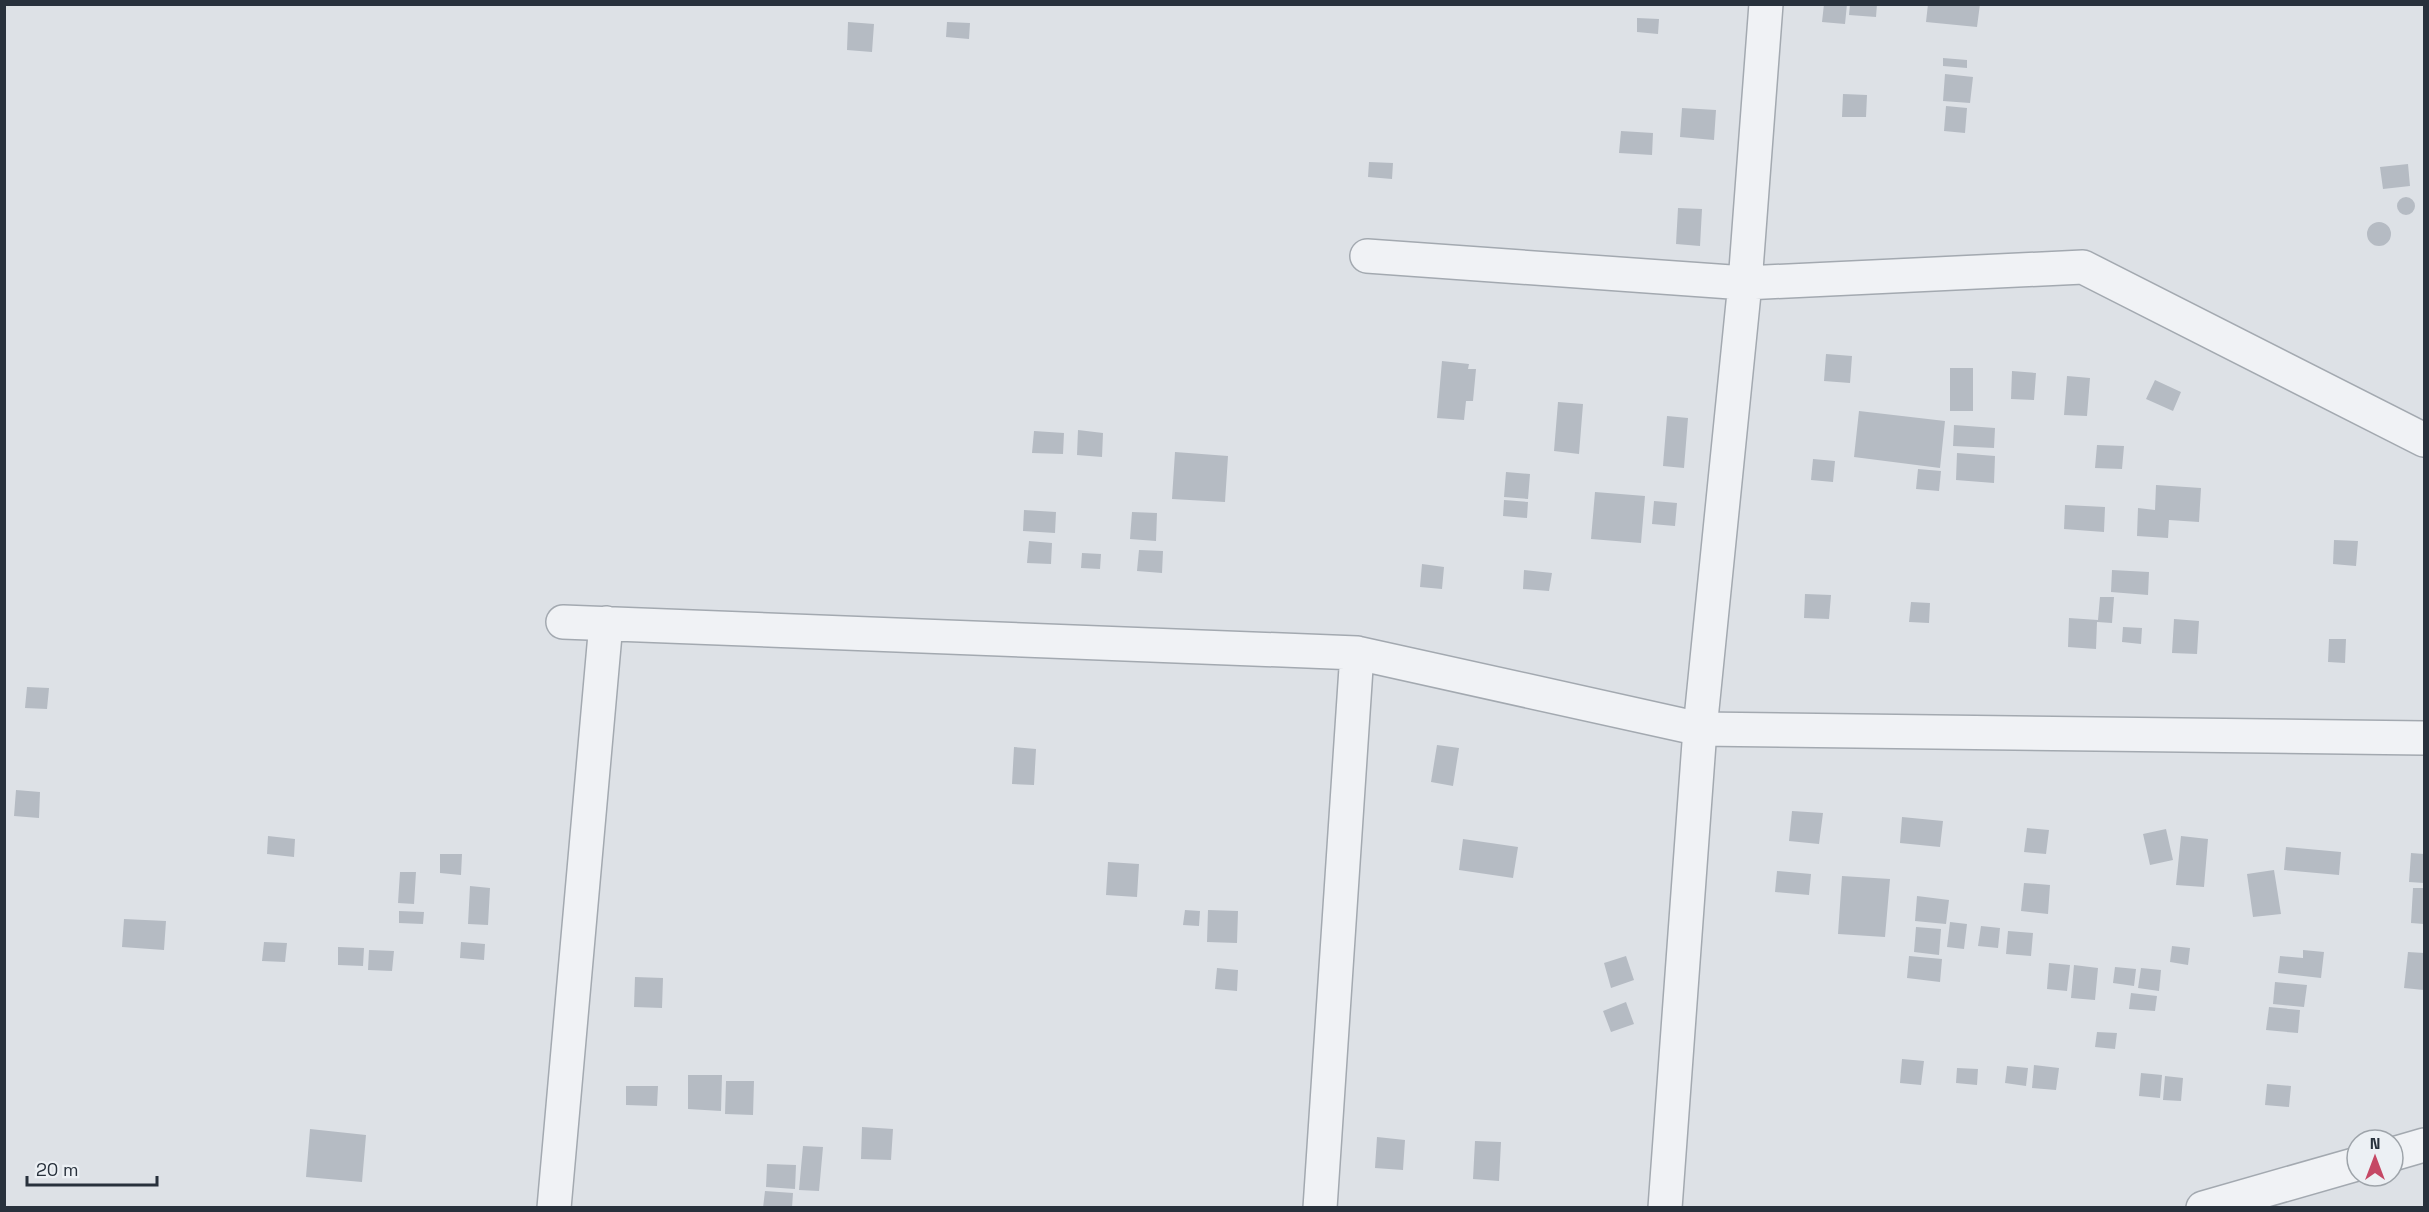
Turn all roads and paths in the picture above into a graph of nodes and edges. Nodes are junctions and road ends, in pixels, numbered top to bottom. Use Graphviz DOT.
graph roads {
  1 [pos="1766,4"];
  2 [pos="1367,256"];
  3 [pos="1745,283"];
  4 [pos="2424,440"];
  5 [pos="563,622"];
  6 [pos="606,623"];
  7 [pos="1357,653"];
  8 [pos="1700,729"];
  9 [pos="2424,738"];
  10 [pos="2424,1145"];
  11 [pos="2405,1151"];
  12 [pos="2345,1167"];
  13 [pos="554,1208"];
  14 [pos="1320,1208"];
  15 [pos="1665,1208"];
  16 [pos="2203,1208"];
  1 -- 3 [label="street"];
  2 -- 3 [label="street"];
  3 -- 4 [label="street"];
  3 -- 8 [label="street"];
  5 -- 6 [label="street"];
  6 -- 7 [label="street"];
  6 -- 13 [label="street"];
  7 -- 8 [label="street"];
  7 -- 14 [label="street"];
  8 -- 9 [label="street"];
  8 -- 15 [label="street"];
  10 -- 11 [label="street"];
  12 -- 16 [label="street"];
}
